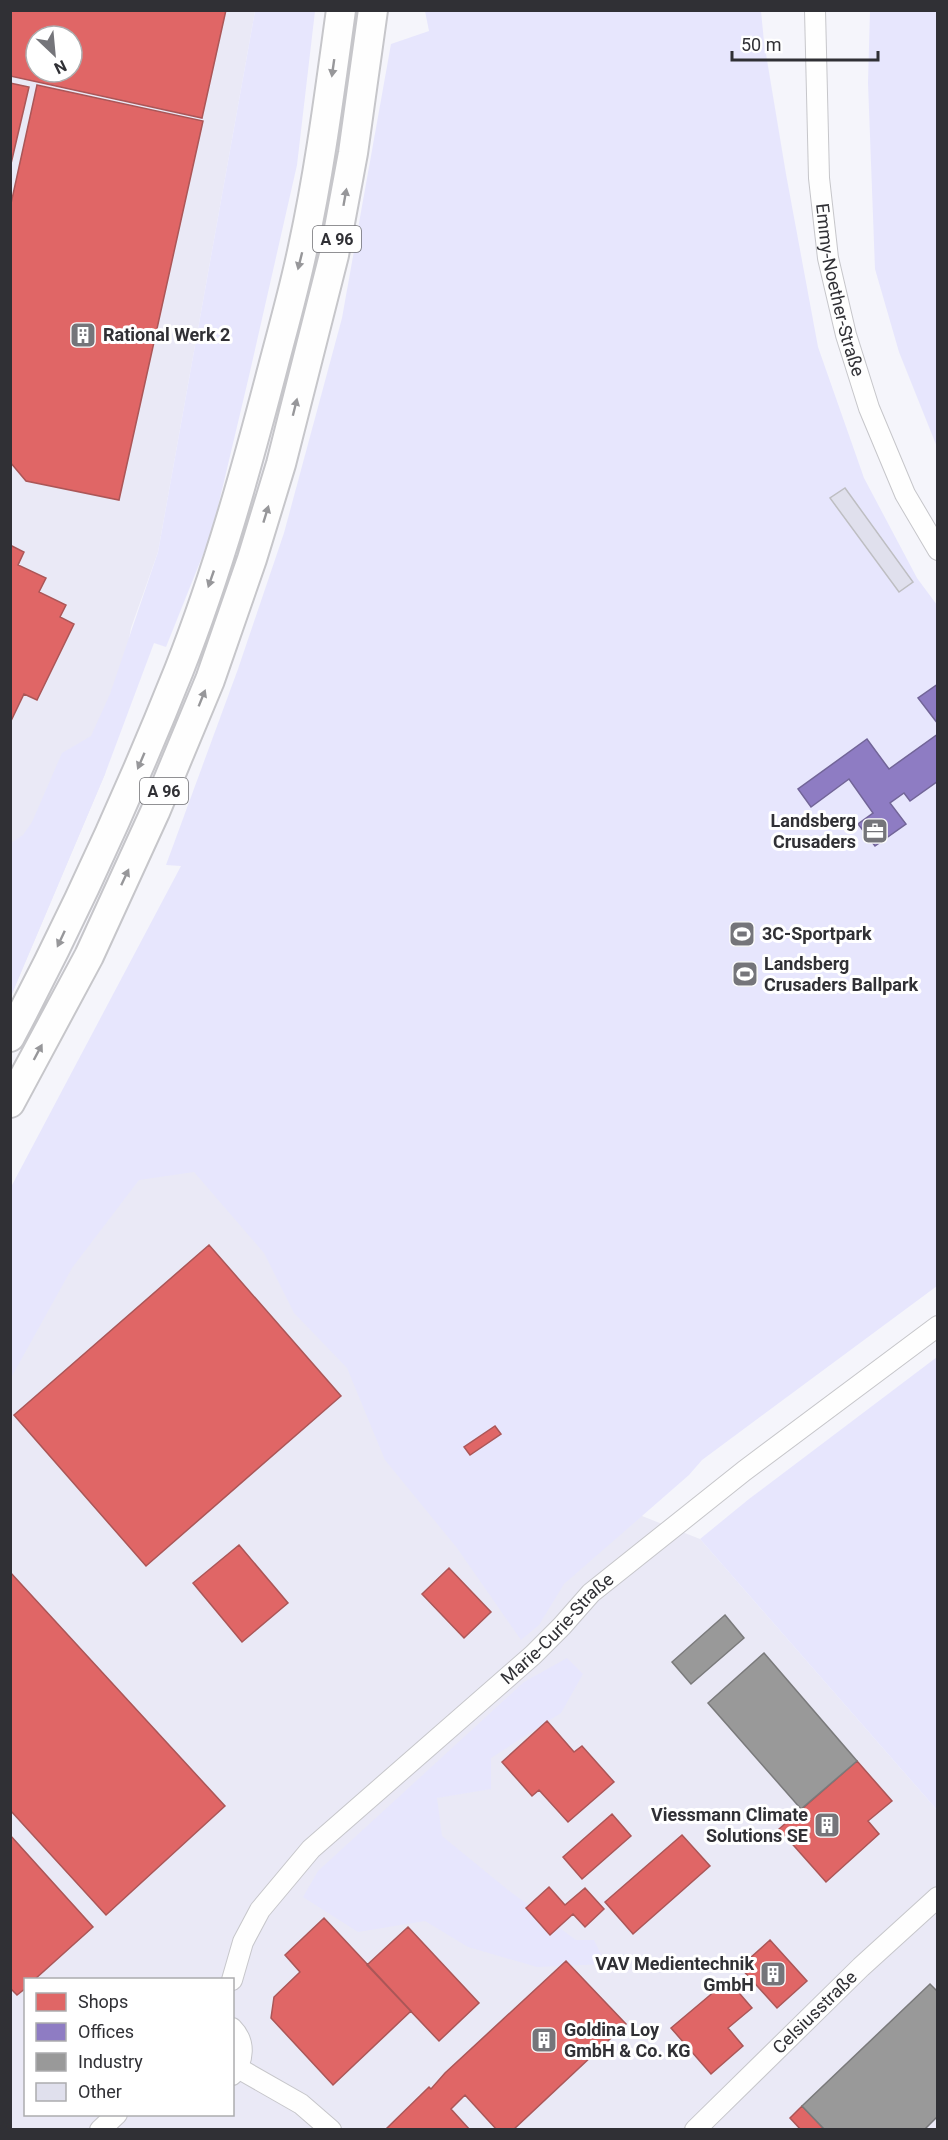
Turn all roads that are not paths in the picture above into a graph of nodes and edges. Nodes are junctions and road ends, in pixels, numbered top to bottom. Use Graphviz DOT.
graph roads {
  1 [pos="341,10"];
  2 [pos="373,10"];
  3 [pos="815,10"];
  4 [pos="938,550"];
  5 [pos="10,1036"];
  6 [pos="10,1103"];
  7 [pos="938,1326"];
  8 [pos="938,1897"];
  9 [pos="233,1978"];
  10 [pos="234,2031"];
  11 [pos="235,2072"];
  12 [pos="116,2116"];
  13 [pos="100,2130"];
  14 [pos="331,2130"];
  15 [pos="695,2130"];
  1 -- 5 [label="highway, A 96, one-way"];
  6 -- 2 [label="highway, A 96, one-way"];
  3 -- 4 [label="street, Emmy-Noether-Straße"];
  7 -- 9 [label="street, Marie-Curie-Straße"];
  8 -- 15 [label="street, Celsiusstraße"];
  10 -- 11 [label="street"];
  11 -- 14 [label="street"];
  12 -- 13 [label="street"];
}
